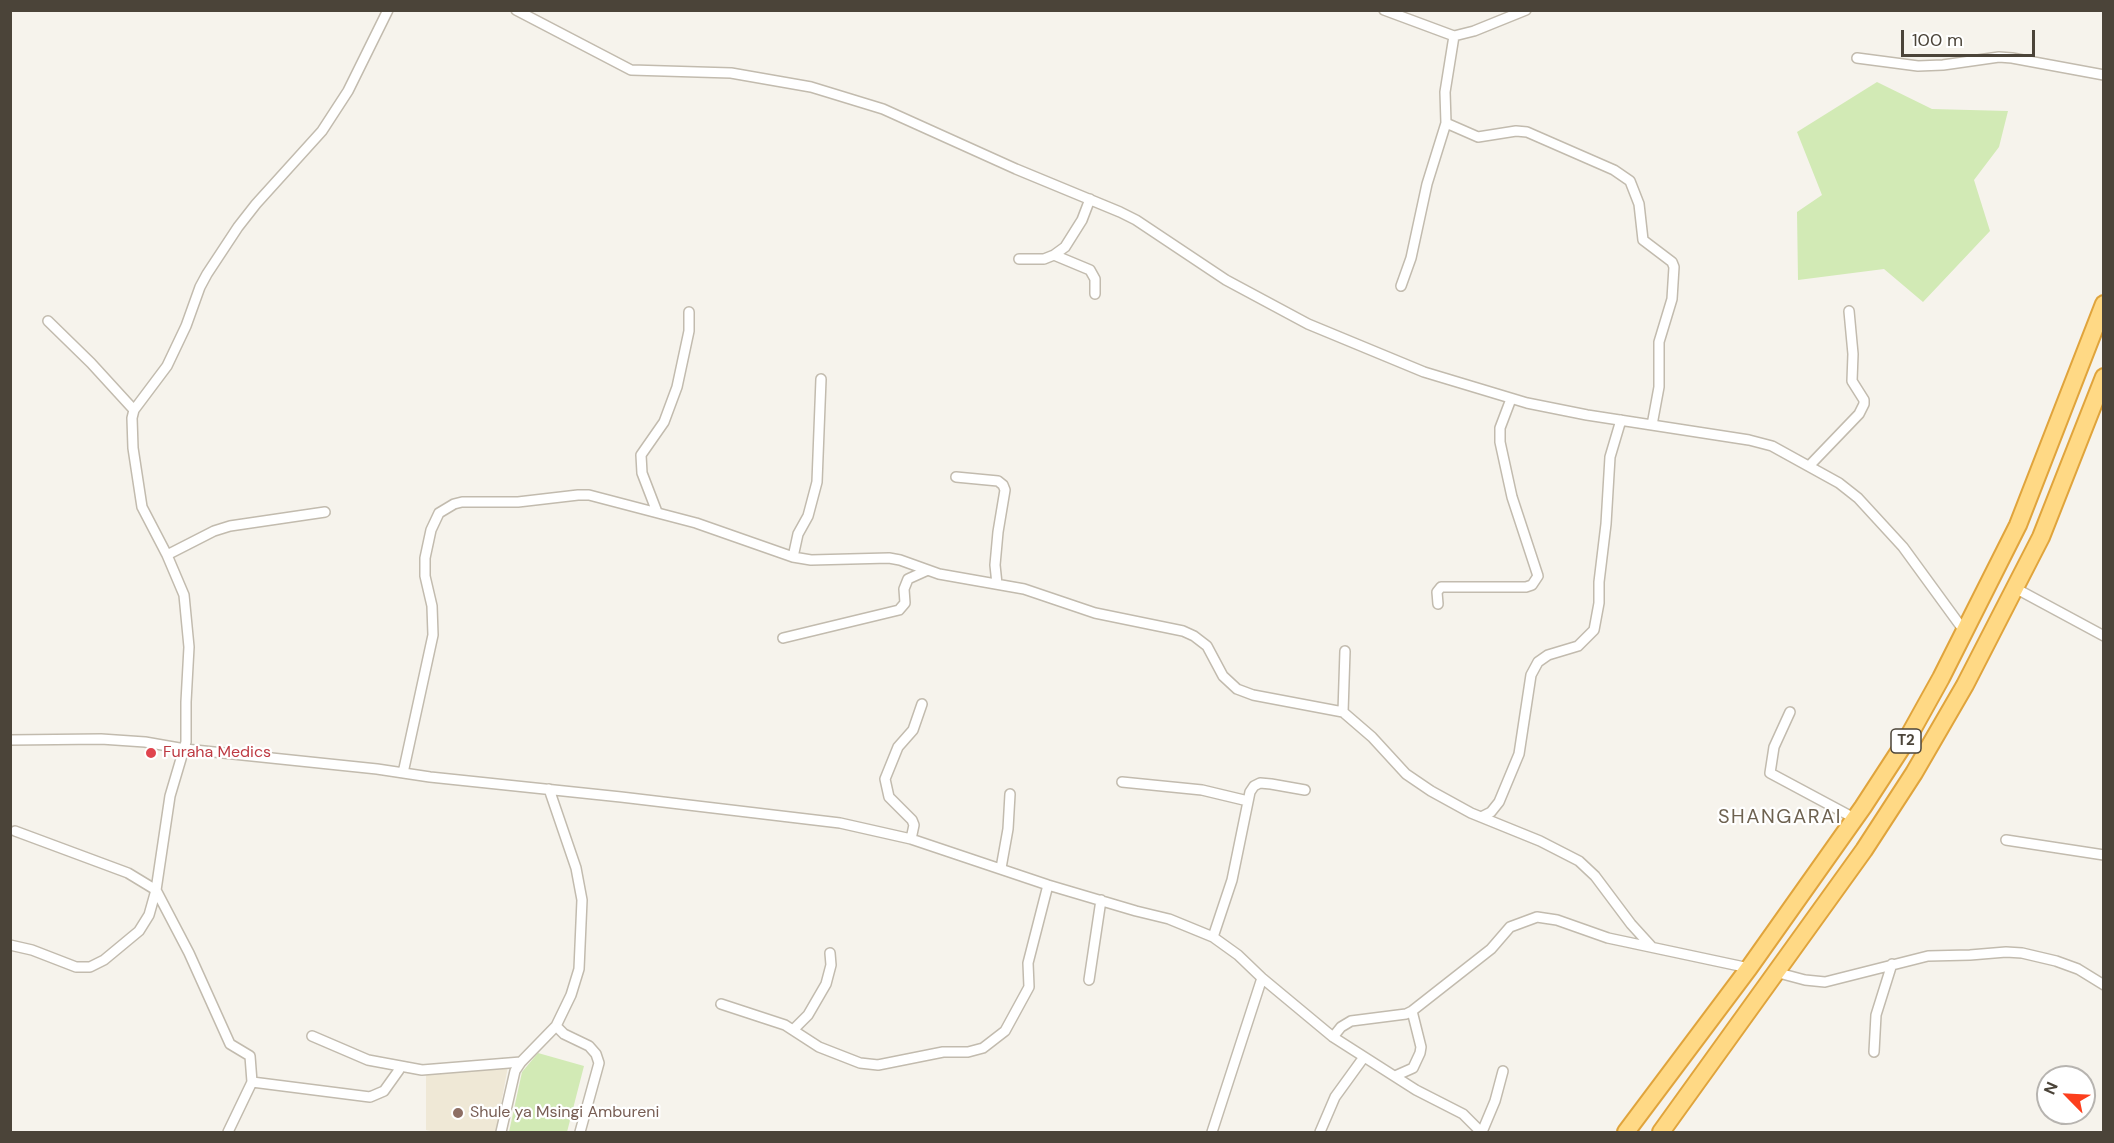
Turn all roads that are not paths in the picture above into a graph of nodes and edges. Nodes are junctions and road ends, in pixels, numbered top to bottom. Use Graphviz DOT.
graph roads {
  1 [pos="388,10"];
  2 [pos="516,10"];
  3 [pos="1384,10"];
  4 [pos="1526,10"];
  5 [pos="1454,36"];
  6 [pos="1857,58"];
  7 [pos="2103,75"];
  8 [pos="1446,123"];
  9 [pos="1090,199"];
  10 [pos="1054,255"];
  11 [pos="1019,259"];
  12 [pos="1401,286"];
  13 [pos="1095,294"];
  14 [pos="2103,304"];
  15 [pos="1849,310"];
  16 [pos="689,312"];
  17 [pos="48,321"];
  18 [pos="2103,378"];
  19 [pos="821,379"];
  20 [pos="1511,399"];
  21 [pos="134,410"];
  22 [pos="1621,420"];
  23 [pos="1652,424"];
  24 [pos="1810,465"];
  25 [pos="956,477"];
  26 [pos="325,512"];
  27 [pos="657,512"];
  28 [pos="167,555"];
  29 [pos="793,557"];
  30 [pos="928,570"];
  31 [pos="997,584"];
  32 [pos="2015,588"];
  33 [pos="1438,604"];
  34 [pos="1965,632"];
  35 [pos="2103,636"];
  36 [pos="783,638"];
  37 [pos="1346,651"];
  38 [pos="922,704"];
  39 [pos="1343,712"];
  40 [pos="1790,712"];
  41 [pos="10,740"];
  42 [pos="185,749"];
  43 [pos="403,773"];
  44 [pos="1122,782"];
  45 [pos="549,789"];
  46 [pos="1305,790"];
  47 [pos="1010,794"];
  48 [pos="1248,801"];
  49 [pos="1481,817"];
  50 [pos="1854,818"];
  51 [pos="15,831"];
  52 [pos="911,839"];
  53 [pos="2006,840"];
  54 [pos="2103,855"];
  55 [pos="1001,868"];
  56 [pos="1048,885"];
  57 [pos="156,890"];
  58 [pos="1101,900"];
  59 [pos="1214,937"];
  60 [pos="10,945"];
  61 [pos="1651,946"];
  62 [pos="830,953"];
  63 [pos="1892,964"];
  64 [pos="1749,968"];
  65 [pos="1775,972"];
  66 [pos="1262,978"];
  67 [pos="1089,980"];
  68 [pos="2103,985"];
  69 [pos="721,1004"];
  70 [pos="1412,1011"];
  71 [pos="556,1026"];
  72 [pos="794,1029"];
  73 [pos="312,1036"];
  74 [pos="1333,1037"];
  75 [pos="1874,1052"];
  76 [pos="1365,1057"];
  77 [pos="521,1062"];
  78 [pos="399,1071"];
  79 [pos="1503,1071"];
  80 [pos="1395,1076"];
  81 [pos="252,1082"];
  82 [pos="1649,1103"];
  83 [pos="1666,1126"];
  84 [pos="228,1132"];
  85 [pos="501,1132"];
  86 [pos="580,1132"];
  87 [pos="1212,1132"];
  88 [pos="1320,1132"];
  89 [pos="1482,1132"];
  90 [pos="1626,1132"];
  1 -- 21 [label="street"];
  2 -- 9 [label="street"];
  3 -- 5 [label="street"];
  4 -- 5 [label="street"];
  5 -- 8 [label="street"];
  6 -- 7 [label="street"];
  8 -- 12 [label="street"];
  8 -- 23 [label="street"];
  9 -- 10 [label="street"];
  9 -- 20 [label="street"];
  10 -- 11 [label="street"];
  10 -- 13 [label="street"];
  14 -- 34 [label="highway, T2"];
  15 -- 24 [label="street"];
  16 -- 27 [label="street"];
  17 -- 21 [label="street"];
  18 -- 32 [label="highway, T2"];
  19 -- 29 [label="street"];
  20 -- 22 [label="street"];
  20 -- 33 [label="street"];
  21 -- 28 [label="street"];
  22 -- 23 [label="street"];
  22 -- 49 [label="street"];
  23 -- 24 [label="street"];
  24 -- 34 [label="street"];
  25 -- 31 [label="street"];
  26 -- 28 [label="street"];
  27 -- 29 [label="street"];
  27 -- 43 [label="street"];
  28 -- 42 [label="street"];
  29 -- 30 [label="street"];
  30 -- 31 [label="street"];
  30 -- 36 [label="street"];
  31 -- 39 [label="street"];
  32 -- 35 [label="street"];
  32 -- 65 [label="highway, T2"];
  34 -- 50 [label="highway, T2"];
  37 -- 39 [label="street"];
  38 -- 52 [label="street"];
  39 -- 49 [label="street"];
  40 -- 50 [label="street"];
  41 -- 42 [label="street"];
  42 -- 43 [label="street"];
  42 -- 57 [label="street"];
  43 -- 45 [label="street"];
  44 -- 48 [label="street"];
  45 -- 52 [label="street"];
  45 -- 71 [label="street"];
  46 -- 48 [label="street"];
  47 -- 55 [label="street"];
  48 -- 59 [label="street"];
  49 -- 61 [label="street"];
  50 -- 64 [label="highway, T2"];
  51 -- 57 [label="street"];
  52 -- 55 [label="street"];
  53 -- 54 [label="street"];
  55 -- 56 [label="street"];
  56 -- 58 [label="street"];
  56 -- 72 [label="street"];
  57 -- 60 [label="street"];
  57 -- 81 [label="street"];
  58 -- 59 [label="street"];
  58 -- 67 [label="street"];
  59 -- 66 [label="street"];
  61 -- 64 [label="street"];
  61 -- 70 [label="street"];
  62 -- 72 [label="street"];
  63 -- 65 [label="street"];
  63 -- 68 [label="street"];
  63 -- 75 [label="street"];
  64 -- 82 [label="highway, T2"];
  65 -- 83 [label="highway, T2"];
  66 -- 74 [label="street"];
  66 -- 87 [label="street"];
  69 -- 72 [label="street"];
  70 -- 74 [label="street"];
  70 -- 80 [label="street"];
  71 -- 77 [label="street"];
  71 -- 86 [label="street"];
  73 -- 77 [label="street"];
  74 -- 76 [label="street"];
  76 -- 80 [label="street"];
  76 -- 88 [label="street"];
  77 -- 85 [label="street"];
  78 -- 81 [label="street"];
  79 -- 89 [label="street"];
  80 -- 89 [label="street"];
  81 -- 84 [label="street"];
  82 -- 83 [label="highway"];
  82 -- 90 [label="highway, T2"];
}
